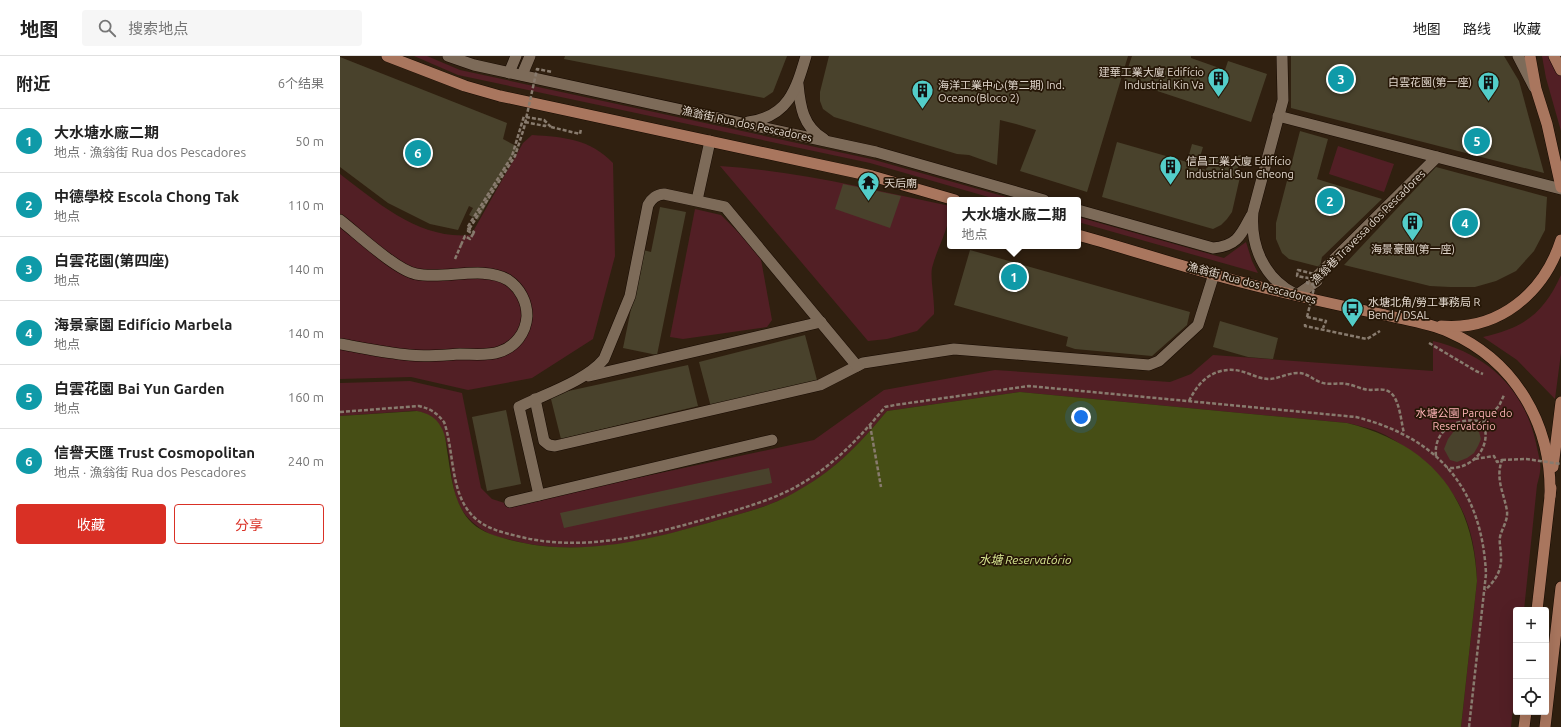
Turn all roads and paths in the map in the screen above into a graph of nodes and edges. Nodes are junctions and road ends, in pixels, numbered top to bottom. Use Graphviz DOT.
graph roads {
  1 [pos="387,56"];
  2 [pos="448,56"];
  3 [pos="516,56"];
  4 [pos="530,56"];
  5 [pos="806,56"];
  6 [pos="1282,56"];
  7 [pos="1518,56"];
  8 [pos="1530,56"];
  9 [pos="1554,56"];
  10 [pos="1561,70"];
  11 [pos="552,72"];
  12 [pos="509,73"];
  13 [pos="522,76"];
  14 [pos="798,83"];
  15 [pos="1536,89"];
  16 [pos="528,102"];
  17 [pos="1278,116"];
  18 [pos="526,117"];
  19 [pos="733,121"];
  20 [pos="525,122"];
  21 [pos="545,126"];
  22 [pos="580,134"];
  23 [pos="710,141"];
  24 [pos="833,143"];
  25 [pos="1437,158"];
  26 [pos="1561,188"];
  27 [pos="1034,197"];
  28 [pos="947,198"];
  29 [pos="697,200"];
  30 [pos="1081,211"];
  31 [pos="1253,212"];
  32 [pos="340,220"];
  33 [pos="473,234"];
  34 [pos="1081,236"];
  35 [pos="1561,240"];
  36 [pos="461,244"];
  37 [pos="1214,274"];
  38 [pos="1315,280"];
  39 [pos="1297,296"];
  40 [pos="821,322"];
  41 [pos="1427,324"];
  42 [pos="1386,332"];
  43 [pos="1422,341"];
  44 [pos="1429,343"];
  45 [pos="340,344"];
  46 [pos="610,345"];
  47 [pos="857,366"];
  48 [pos="626,367"];
  49 [pos="1489,376"];
  50 [pos="580,378"];
  51 [pos="1503,388"];
  52 [pos="535,399"];
  53 [pos="1189,401"];
  54 [pos="1561,402"];
  55 [pos="340,412"];
  56 [pos="1483,422"];
  57 [pos="870,425"];
  58 [pos="1404,433"];
  59 [pos="772,440"];
  60 [pos="1436,457"];
  61 [pos="1475,459"];
  62 [pos="1502,460"];
  63 [pos="1561,464"];
  64 [pos="1447,468"];
  65 [pos="881,487"];
  66 [pos="539,495"];
  67 [pos="1550,496"];
  68 [pos="510,502"];
  69 [pos="1561,587"];
  70 [pos="1484,591"];
  71 [pos="1537,607"];
  72 [pos="1526,715"];
  73 [pos="1469,727"];
  74 [pos="1524,727"];
  75 [pos="1546,727"];
  1 -- 16 [label="main road"];
  2 -- 12 [label="street, 漁翁街 Rua dos Pescadores"];
  3 -- 12 [label="street"];
  4 -- 13 [label="street"];
  5 -- 14 [label="street"];
  6 -- 17 [label="street"];
  7 -- 15 [label="street"];
  8 -- 15 [label="main road"];
  9 -- 10 [label="main road"];
  11 -- 18 [label="path, bridge"];
  12 -- 13 [label="street, 漁翁街 Rua dos Pescadores"];
  13 -- 19 [label="street, 漁翁街 Rua dos Pescadores"];
  14 -- 19 [label="street"];
  14 -- 24 [label="street"];
  15 -- 26 [label="main road"];
  16 -- 23 [label="main road"];
  16 -- 33 [label="path"];
  17 -- 25 [label="street"];
  17 -- 31 [label="street"];
  18 -- 20 [label="path, bridge"];
  18 -- 22 [label="path, bridge"];
  19 -- 24 [label="street, 漁翁街 Rua dos Pescadores"];
  20 -- 21 [label="path"];
  20 -- 33 [label="path, bridge"];
  23 -- 28 [label="main road"];
  23 -- 29 [label="street"];
  24 -- 27 [label="street, 漁翁街 Rua dos Pescadores"];
  25 -- 26 [label="street"];
  25 -- 38 [label="street, 漁翁巷 Travessa dos Pescadores"];
  29 -- 40 [label="street"];
  29 -- 46 [label="street"];
  30 -- 31 [label="street"];
  31 -- 39 [label="street"];
  32 -- 45 [label="street"];
  33 -- 36 [label="path, bridge"];
  34 -- 37 [label="main road, 漁翁街 Rua dos Pescadores"];
  35 -- 41 [label="main road"];
  37 -- 39 [label="main road, 漁翁街 Rua dos Pescadores"];
  37 -- 47 [label="street"];
  38 -- 38 [label="path, bridge"];
  38 -- 39 [label="street, 漁翁巷 Travessa dos Pescadores"];
  38 -- 42 [label="path, bridge"];
  39 -- 41 [label="main road, 漁翁街 Rua dos Pescadores"];
  40 -- 47 [label="street"];
  40 -- 48 [label="street"];
  41 -- 44 [label="path"];
  41 -- 67 [label="main road"];
  43 -- 44 [label="path"];
  44 -- 49 [label="path"];
  46 -- 48 [label="street"];
  46 -- 50 [label="street"];
  47 -- 52 [label="street"];
  48 -- 50 [label="street"];
  50 -- 52 [label="street"];
  51 -- 56 [label="path"];
  52 -- 66 [label="street"];
  53 -- 57 [label="path"];
  53 -- 58 [label="path"];
  53 -- 58 [label="path"];
  54 -- 67 [label="main road"];
  55 -- 57 [label="path"];
  56 -- 60 [label="path"];
  56 -- 61 [label="path"];
  57 -- 65 [label="path"];
  58 -- 60 [label="path"];
  59 -- 66 [label="street"];
  60 -- 64 [label="path"];
  61 -- 62 [label="path"];
  61 -- 64 [label="path"];
  62 -- 63 [label="path, bridge"];
  62 -- 70 [label="path"];
  64 -- 70 [label="path"];
  66 -- 68 [label="street"];
  67 -- 71 [label="main road"];
  69 -- 75 [label="main road"];
  70 -- 73 [label="path"];
  72 -- 74 [label="main road"];
}
